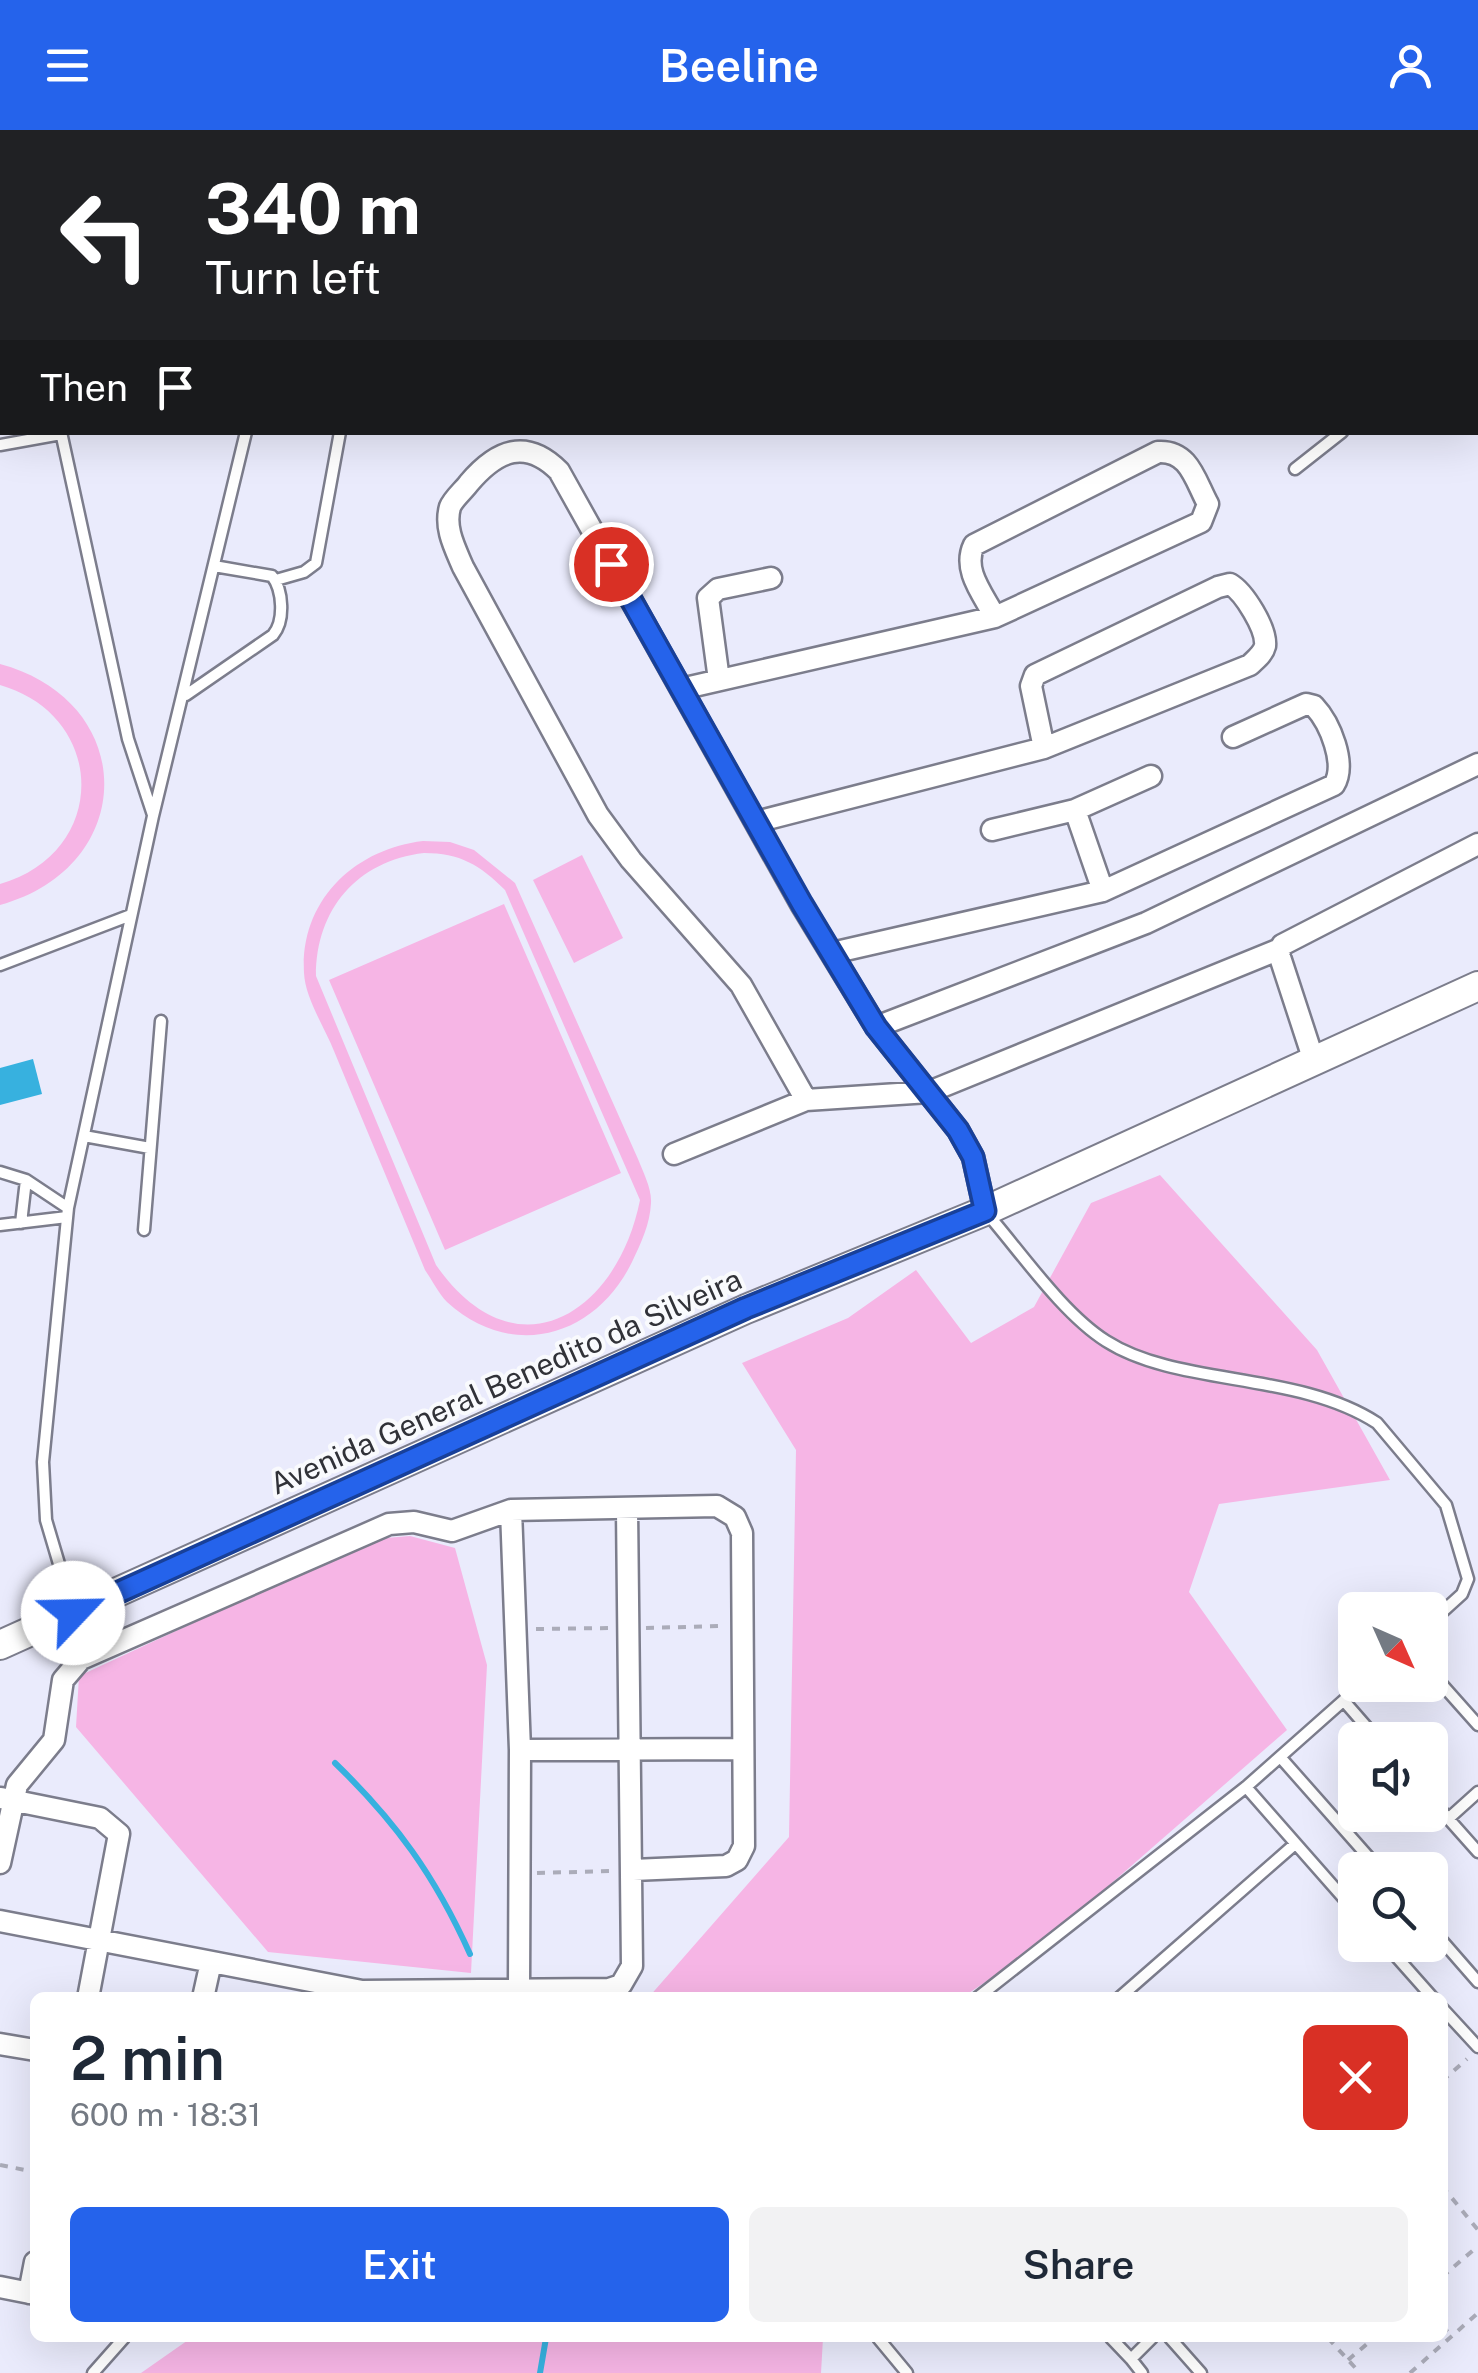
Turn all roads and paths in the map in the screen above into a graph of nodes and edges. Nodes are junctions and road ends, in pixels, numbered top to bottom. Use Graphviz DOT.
graph roads {
  1 [pos="51,435"];
  2 [pos="61,435"];
  3 [pos="245,435"];
  4 [pos="339,435"];
  5 [pos="1338,435"];
  6 [pos="0,445"];
  7 [pos="1294,469"];
  8 [pos="214,566"];
  9 [pos="772,578"];
  10 [pos="276,580"];
  11 [pos="994,617"];
  12 [pos="719,680"];
  13 [pos="681,689"];
  14 [pos="185,696"];
  15 [pos="1232,736"];
  16 [pos="1044,748"];
  17 [pos="1478,764"];
  18 [pos="1151,776"];
  19 [pos="1074,810"];
  20 [pos="153,816"];
  21 [pos="756,822"];
  22 [pos="992,830"];
  23 [pos="1478,844"];
  24 [pos="1103,891"];
  25 [pos="131,914"];
  26 [pos="1280,948"];
  27 [pos="832,953"];
  28 [pos="0,965"];
  29 [pos="1478,986"];
  30 [pos="161,1021"];
  31 [pos="876,1027"];
  32 [pos="1314,1058"];
  33 [pos="928,1092"];
  34 [pos="806,1100"];
  35 [pos="84,1136"];
  36 [pos="150,1148"];
  37 [pos="674,1154"];
  38 [pos="0,1172"];
  39 [pos="26,1180"];
  40 [pos="985,1211"];
  41 [pos="67,1212"];
  42 [pos="21,1223"];
  43 [pos="0,1225"];
  44 [pos="144,1230"];
  45 [pos="627,1509"];
  46 [pos="510,1510"];
  47 [pos="1448,1607"];
  48 [pos="73,1613"];
  49 [pos="0,1645"];
  50 [pos="1448,1691"];
  51 [pos="1343,1702"];
  52 [pos="1345,1702"];
  53 [pos="1362,1722"];
  54 [pos="1478,1725"];
  55 [pos="741,1749"];
  56 [pos="520,1750"];
  57 [pos="632,1750"];
  58 [pos="1281,1758"];
  59 [pos="1246,1787"];
  60 [pos="1478,1792"];
  61 [pos="6,1799"];
  62 [pos="1448,1819"];
  63 [pos="1295,1844"];
  64 [pos="1364,1852"];
  65 [pos="1478,1852"];
  66 [pos="0,1863"];
  67 [pos="633,1870"];
  68 [pos="520,1873"];
  69 [pos="1338,1892"];
  70 [pos="0,1921"];
  71 [pos="99,1941"];
  72 [pos="1448,1948"];
  73 [pos="211,1962"];
  74 [pos="1401,1962"];
  75 [pos="1478,1982"];
  76 [pos="519,1989"];
  77 [pos="89,1992"];
  78 [pos="205,1992"];
  79 [pos="984,1992"];
  80 [pos="1126,1992"];
  81 [pos="1428,1992"];
  82 [pos="1448,2015"];
  83 [pos="0,2044"];
  84 [pos="1478,2048"];
  85 [pos="30,2049"];
  86 [pos="1448,2075"];
  87 [pos="0,2165"];
  88 [pos="30,2171"];
  89 [pos="1448,2193"];
  90 [pos="1478,2230"];
  91 [pos="1478,2246"];
  92 [pos="1448,2272"];
  93 [pos="0,2287"];
  94 [pos="30,2293"];
  95 [pos="1478,2314"];
  96 [pos="1448,2332"];
  97 [pos="1452,2336"];
  98 [pos="1448,2340"];
  99 [pos="121,2342"];
  100 [pos="881,2342"];
  101 [pos="1115,2342"];
  102 [pos="1148,2342"];
  103 [pos="1173,2342"];
  104 [pos="1332,2342"];
  105 [pos="1369,2342"];
  106 [pos="1445,2342"];
  107 [pos="1131,2359"];
  108 [pos="1348,2360"];
  109 [pos="94,2373"];
  110 [pos="907,2373"];
  111 [pos="1142,2373"];
  112 [pos="1200,2373"];
  113 [pos="1360,2373"];
  114 [pos="1410,2373"];
  1 -- 6 [label="lane"];
  2 -- 20 [label="lane"];
  3 -- 8 [label="lane"];
  4 -- 10 [label="lane"];
  5 -- 7 [label="lane"];
  8 -- 10 [label="lane"];
  8 -- 14 [label="lane"];
  9 -- 12 [label="street"];
  10 -- 14 [label="lane"];
  11 -- 11 [label="street"];
  11 -- 12 [label="street"];
  12 -- 13 [label="street"];
  13 -- 21 [label="street"];
  13 -- 34 [label="street"];
  14 -- 20 [label="lane"];
  15 -- 24 [label="street"];
  16 -- 16 [label="street"];
  16 -- 21 [label="street"];
  17 -- 31 [label="street"];
  18 -- 19 [label="street"];
  19 -- 22 [label="street"];
  19 -- 24 [label="street"];
  20 -- 25 [label="lane"];
  21 -- 27 [label="street"];
  23 -- 26 [label="street"];
  24 -- 27 [label="street"];
  25 -- 28 [label="lane"];
  25 -- 35 [label="lane"];
  26 -- 32 [label="street"];
  26 -- 33 [label="street"];
  27 -- 31 [label="street"];
  29 -- 32 [label="main road, Avenida General Benedito da Silveira"];
  30 -- 36 [label="lane"];
  31 -- 33 [label="street"];
  32 -- 40 [label="main road, Avenida General Benedito da Silveira"];
  33 -- 34 [label="street"];
  33 -- 40 [label="street"];
  34 -- 37 [label="street"];
  35 -- 36 [label="lane"];
  35 -- 41 [label="lane"];
  36 -- 44 [label="lane"];
  38 -- 39 [label="lane"];
  39 -- 41 [label="lane"];
  39 -- 42 [label="lane"];
  40 -- 47 [label="lane"];
  40 -- 48 [label="main road, Avenida General Benedito da Silveira"];
  41 -- 42 [label="lane"];
  41 -- 48 [label="lane"];
  42 -- 43 [label="lane"];
  45 -- 46 [label="street"];
  45 -- 55 [label="street"];
  45 -- 57 [label="street"];
  46 -- 56 [label="street"];
  46 -- 61 [label="street"];
  48 -- 49 [label="main road, Avenida General Benedito da Silveira"];
  50 -- 54 [label="lane"];
  51 -- 58 [label="lane"];
  52 -- 53 [label="lane"];
  55 -- 57 [label="street"];
  55 -- 67 [label="street"];
  56 -- 57 [label="street"];
  56 -- 68 [label="street"];
  57 -- 67 [label="street"];
  58 -- 59 [label="lane"];
  58 -- 64 [label="lane"];
  59 -- 63 [label="lane"];
  59 -- 79 [label="lane"];
  60 -- 62 [label="lane"];
  61 -- 66 [label="street"];
  61 -- 71 [label="street"];
  62 -- 65 [label="lane"];
  63 -- 69 [label="lane"];
  63 -- 80 [label="lane"];
  67 -- 68 [label="path"];
  67 -- 76 [label="street"];
  68 -- 76 [label="street"];
  70 -- 71 [label="street"];
  71 -- 73 [label="street"];
  71 -- 77 [label="street"];
  72 -- 75 [label="lane"];
  73 -- 76 [label="street"];
  73 -- 78 [label="street"];
  74 -- 81 [label="lane"];
  82 -- 84 [label="lane"];
  83 -- 85 [label="street"];
  84 -- 86 [label="path"];
  87 -- 88 [label="path"];
  89 -- 90 [label="path"];
  91 -- 92 [label="path"];
  93 -- 94 [label="street"];
  95 -- 97 [label="path"];
  96 -- 97 [label="path"];
  97 -- 98 [label="path"];
  99 -- 109 [label="lane"];
  100 -- 110 [label="lane"];
  101 -- 107 [label="lane"];
  102 -- 107 [label="lane"];
  103 -- 112 [label="lane"];
  104 -- 108 [label="path"];
  105 -- 108 [label="path"];
  106 -- 114 [label="path"];
  107 -- 111 [label="lane"];
  108 -- 113 [label="path"];
}
